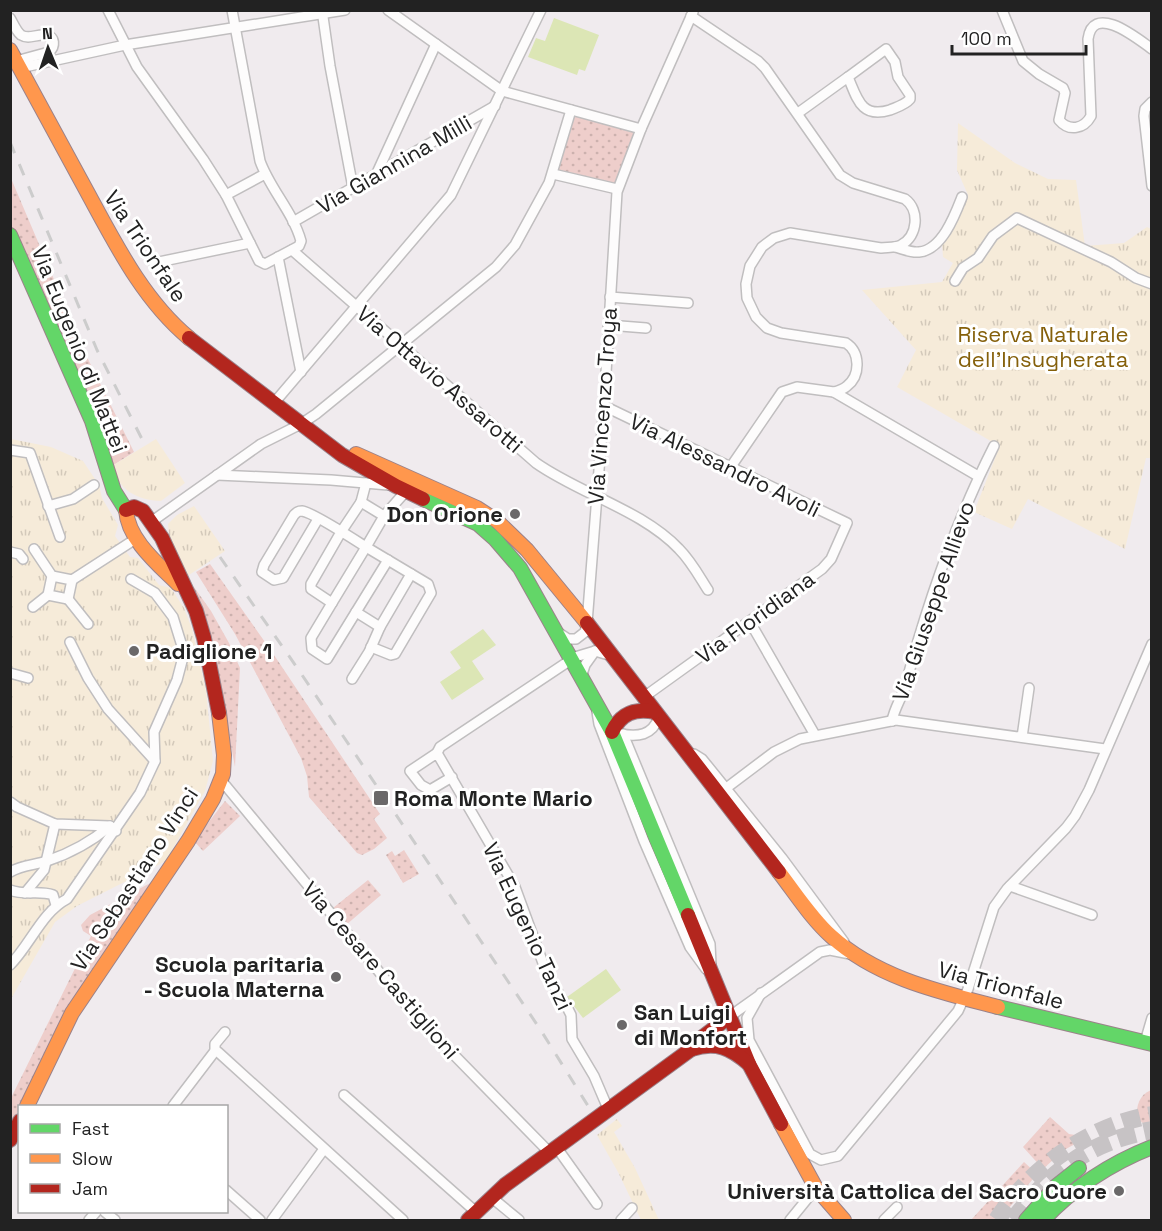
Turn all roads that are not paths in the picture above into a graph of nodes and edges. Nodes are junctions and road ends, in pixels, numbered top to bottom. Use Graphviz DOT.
graph roads {
  1 [pos="108,10"];
  2 [pos="232,10"];
  3 [pos="345,10"];
  4 [pos="388,10"];
  5 [pos="541,10"];
  6 [pos="1002,10"];
  7 [pos="322,12"];
  8 [pos="692,13"];
  9 [pos="10,18"];
  10 [pos="234,27"];
  11 [pos="436,44"];
  12 [pos="125,45"];
  13 [pos="1152,49"];
  14 [pos="16,60"];
  15 [pos="848,77"];
  16 [pos="502,91"];
  17 [pos="1152,102"];
  18 [pos="495,106"];
  19 [pos="571,110"];
  20 [pos="798,113"];
  21 [pos="641,129"];
  22 [pos="265,174"];
  23 [pos="553,174"];
  24 [pos="376,175"];
  25 [pos="1152,186"];
  26 [pos="353,188"];
  27 [pos="617,189"];
  28 [pos="226,195"];
  29 [pos="962,197"];
  30 [pos="293,222"];
  31 [pos="10,235"];
  32 [pos="250,243"];
  33 [pos="895,247"];
  34 [pos="292,250"];
  35 [pos="279,257"];
  36 [pos="154,263"];
  37 [pos="955,281"];
  38 [pos="1152,284"];
  39 [pos="610,297"];
  40 [pos="688,303"];
  41 [pos="357,307"];
  42 [pos="608,325"];
  43 [pos="646,328"];
  44 [pos="401,345"];
  45 [pos="301,372"];
  46 [pos="834,392"];
  47 [pos="274,403"];
  48 [pos="604,406"];
  49 [pos="301,424"];
  50 [pos="328,444"];
  51 [pos="994,446"];
  52 [pos="10,450"];
  53 [pos="240,458"];
  54 [pos="730,468"];
  55 [pos="217,475"];
  56 [pos="244,475"];
  57 [pos="978,476"];
  58 [pos="366,483"];
  59 [pos="94,485"];
  60 [pos="401,489"];
  61 [pos="596,497"];
  62 [pos="361,502"];
  63 [pos="48,506"];
  64 [pos="126,510"];
  65 [pos="384,516"];
  66 [pos="318,519"];
  67 [pos="151,522"];
  68 [pos="847,523"];
  69 [pos="341,532"];
  70 [pos="60,537"];
  71 [pos="137,538"];
  72 [pos="162,538"];
  73 [pos="366,547"];
  74 [pos="34,549"];
  75 [pos="10,552"];
  76 [pos="150,554"];
  77 [pos="23,559"];
  78 [pos="388,560"];
  79 [pos="411,574"];
  80 [pos="51,576"];
  81 [pos="131,579"];
  82 [pos="72,580"];
  83 [pos="708,590"];
  84 [pos="48,595"];
  85 [pos="187,595"];
  86 [pos="68,599"];
  87 [pos="332,603"];
  88 [pos="33,607"];
  89 [pos="356,612"];
  90 [pos="586,622"];
  91 [pos="750,622"];
  92 [pos="88,624"];
  93 [pos="380,627"];
  94 [pos="557,632"];
  95 [pos="70,642"];
  96 [pos="1152,644"];
  97 [pos="371,647"];
  98 [pos="595,651"];
  99 [pos="615,658"];
  100 [pos="570,660"];
  101 [pos="10,673"];
  102 [pos="28,678"];
  103 [pos="581,678"];
  104 [pos="352,679"];
  105 [pos="1029,688"];
  106 [pos="644,697"];
  107 [pos="598,708"];
  108 [pos="657,714"];
  109 [pos="892,721"];
  110 [pos="617,733"];
  111 [pos="815,735"];
  112 [pos="1022,737"];
  113 [pos="682,746"];
  114 [pos="1105,749"];
  115 [pos="437,753"];
  116 [pos="155,761"];
  117 [pos="452,777"];
  118 [pos="222,780"];
  119 [pos="725,789"];
  120 [pos="10,802"];
  121 [pos="55,824"];
  122 [pos="113,828"];
  123 [pos="46,861"];
  124 [pos="10,872"];
  125 [pos="1010,886"];
  126 [pos="10,890"];
  127 [pos="25,893"];
  128 [pos="56,905"];
  129 [pos="1092,915"];
  130 [pos="22,953"];
  131 [pos="852,954"];
  132 [pos="10,957"];
  133 [pos="10,965"];
  134 [pos="711,975"];
  135 [pos="761,993"];
  136 [pos="964,998"];
  137 [pos="729,1017"];
  138 [pos="1152,1018"];
  139 [pos="225,1032"];
  140 [pos="1150,1044"];
  141 [pos="690,1050"];
  142 [pos="215,1051"];
  143 [pos="749,1064"];
  144 [pos="344,1095"];
  145 [pos="28,1105"];
  146 [pos="174,1105"];
  147 [pos="609,1111"];
  148 [pos="789,1118"];
  149 [pos="18,1125"];
  150 [pos="10,1140"];
  151 [pos="789,1141"];
  152 [pos="1152,1147"];
  153 [pos="324,1149"];
  154 [pos="554,1150"];
  155 [pos="1079,1168"];
  156 [pos="816,1188"];
  157 [pos="228,1192"];
  158 [pos="491,1197"];
  159 [pos="597,1204"];
  160 [pos="897,1207"];
  161 [pos="632,1208"];
  162 [pos="472,1216"];
  163 [pos="260,1221"];
  164 [pos="272,1221"];
  165 [pos="403,1221"];
  166 [pos="519,1221"];
  167 [pos="621,1221"];
  168 [pos="790,1221"];
  169 [pos="844,1221"];
  170 [pos="884,1221"];
  171 [pos="1026,1221"];
  172 [pos="1043,1221"];
  1 -- 12 [label="street"];
  2 -- 10 [label="street"];
  3 -- 7 [label="street"];
  4 -- 11 [label="street"];
  5 -- 16 [label="street"];
  6 -- 13 [label="street"];
  7 -- 10 [label="street"];
  7 -- 26 [label="street"];
  8 -- 20 [label="street"];
  8 -- 21 [label="street, Via Vincenzo Troya"];
  9 -- 14 [label="street"];
  10 -- 12 [label="street"];
  10 -- 22 [label="street"];
  11 -- 16 [label="street"];
  11 -- 24 [label="street"];
  12 -- 14 [label="street"];
  12 -- 28 [label="street"];
  14 -- 47 [label="main road, Via Trionfale"];
  15 -- 15 [label="street"];
  15 -- 20 [label="street"];
  16 -- 18 [label="street"];
  16 -- 19 [label="street"];
  17 -- 25 [label="street"];
  18 -- 24 [label="street, Via Giannina Milli"];
  18 -- 41 [label="street"];
  19 -- 21 [label="street"];
  19 -- 23 [label="street"];
  20 -- 33 [label="street"];
  21 -- 27 [label="street, Via Vincenzo Troya"];
  22 -- 28 [label="street"];
  22 -- 30 [label="street"];
  23 -- 27 [label="street"];
  23 -- 44 [label="street"];
  24 -- 26 [label="street, Via Giannina Milli"];
  26 -- 30 [label="street, Via Giannina Milli"];
  27 -- 39 [label="street, Via Vincenzo Troya"];
  28 -- 32 [label="street"];
  29 -- 33 [label="street"];
  30 -- 34 [label="street"];
  31 -- 64 [label="main road, Via Eugenio di Mattei"];
  32 -- 35 [label="street"];
  32 -- 36 [label="street"];
  33 -- 46 [label="street"];
  34 -- 35 [label="street"];
  34 -- 41 [label="street, Via Ottavio Assarotti"];
  35 -- 45 [label="street"];
  37 -- 38 [label="street"];
  39 -- 40 [label="street"];
  39 -- 42 [label="street, Via Vincenzo Troya"];
  41 -- 44 [label="street, Via Ottavio Assarotti"];
  41 -- 45 [label="street"];
  42 -- 43 [label="street"];
  42 -- 48 [label="street, Via Vincenzo Troya"];
  44 -- 49 [label="street"];
  44 -- 61 [label="street, Via Ottavio Assarotti"];
  45 -- 47 [label="street"];
  46 -- 54 [label="street"];
  46 -- 57 [label="street"];
  47 -- 49 [label="main road, Via Trionfale"];
  48 -- 54 [label="street, Via Alessandro Avoli"];
  48 -- 61 [label="street, Via Vincenzo Troya"];
  49 -- 50 [label="main road, Via Trionfale"];
  49 -- 53 [label="street"];
  50 -- 60 [label="main road, Via Trionfale"];
  50 -- 90 [label="main road, Via Trionfale"];
  51 -- 57 [label="street, Via Giuseppe Allievo"];
  52 -- 63 [label="street"];
  53 -- 55 [label="street"];
  53 -- 56 [label="street"];
  54 -- 68 [label="street, Via Alessandro Avoli"];
  55 -- 56 [label="street"];
  55 -- 67 [label="street"];
  56 -- 58 [label="street"];
  57 -- 109 [label="street, Via Giuseppe Allievo"];
  58 -- 60 [label="street"];
  58 -- 62 [label="street"];
  59 -- 63 [label="street"];
  60 -- 65 [label="street"];
  60 -- 94 [label="main road, Via Trionfale"];
  61 -- 83 [label="street, Via Ottavio Assarotti"];
  61 -- 90 [label="street, Via Vincenzo Troya"];
  62 -- 65 [label="street"];
  62 -- 69 [label="street"];
  63 -- 70 [label="street"];
  64 -- 67 [label="main road"];
  64 -- 71 [label="main road, Via Eugenio di Mattei"];
  65 -- 73 [label="street"];
  66 -- 66 [label="street"];
  66 -- 69 [label="street"];
  67 -- 72 [label="main road, Via Sebastiano Vinci"];
  68 -- 91 [label="street, Via Floridiana"];
  69 -- 73 [label="street"];
  69 -- 87 [label="street"];
  71 -- 76 [label="main road, Via Sebastiano Vinci"];
  71 -- 82 [label="street"];
  72 -- 76 [label="street"];
  72 -- 85 [label="main road, Via Sebastiano Vinci"];
  73 -- 78 [label="street"];
  73 -- 87 [label="street"];
  74 -- 80 [label="street"];
  75 -- 77 [label="street"];
  76 -- 85 [label="main road, Via Sebastiano Vinci"];
  78 -- 79 [label="street"];
  78 -- 89 [label="street"];
  79 -- 93 [label="street"];
  79 -- 97 [label="street"];
  80 -- 82 [label="street"];
  80 -- 84 [label="street"];
  81 -- 116 [label="street"];
  82 -- 86 [label="street"];
  84 -- 86 [label="street"];
  84 -- 88 [label="street"];
  85 -- 118 [label="main road, Via Sebastiano Vinci"];
  86 -- 92 [label="street"];
  87 -- 89 [label="street"];
  89 -- 93 [label="street"];
  90 -- 94 [label="street"];
  90 -- 99 [label="main road, Via Trionfale"];
  91 -- 106 [label="street, Via Floridiana"];
  91 -- 111 [label="street"];
  93 -- 97 [label="street"];
  94 -- 100 [label="main road, Via Trionfale"];
  95 -- 116 [label="street"];
  96 -- 114 [label="street"];
  97 -- 104 [label="street"];
  98 -- 99 [label="street"];
  98 -- 100 [label="street"];
  98 -- 103 [label="street"];
  99 -- 106 [label="main road, Via Trionfale"];
  100 -- 103 [label="main road, Via Trionfale"];
  100 -- 115 [label="street"];
  101 -- 102 [label="street"];
  103 -- 107 [label="main road, Via Trionfale"];
  105 -- 112 [label="street"];
  106 -- 108 [label="main road, Via Trionfale"];
  107 -- 110 [label="main road, Via Trionfale"];
  107 -- 134 [label="street"];
  108 -- 110 [label="street"];
  108 -- 110 [label="main road"];
  108 -- 113 [label="main road, Via Trionfale"];
  109 -- 111 [label="street, Via Giuseppe Allievo"];
  109 -- 112 [label="street"];
  110 -- 134 [label="main road, Via Trionfale"];
  111 -- 119 [label="street, Via Giuseppe Allievo"];
  112 -- 114 [label="street"];
  113 -- 119 [label="street, Via Trionfale"];
  113 -- 131 [label="main road, Via Trionfale"];
  114 -- 125 [label="street"];
  115 -- 117 [label="street, Via Eugenio Tanzi"];
  115 -- 117 [label="street"];
  116 -- 122 [label="street"];
  117 -- 147 [label="street, Via Eugenio Tanzi"];
  118 -- 145 [label="main road, Via Sebastiano Vinci"];
  118 -- 154 [label="street, Via Cesare Castiglioni"];
  119 -- 131 [label="street, Via Trionfale"];
  120 -- 121 [label="street"];
  121 -- 122 [label="street"];
  121 -- 123 [label="street"];
  122 -- 123 [label="street"];
  122 -- 128 [label="street"];
  123 -- 124 [label="street"];
  123 -- 127 [label="street"];
  125 -- 129 [label="street"];
  125 -- 136 [label="street"];
  126 -- 127 [label="street"];
  127 -- 128 [label="street"];
  128 -- 130 [label="street"];
  130 -- 132 [label="street"];
  130 -- 133 [label="street"];
  131 -- 135 [label="street"];
  131 -- 136 [label="main road, Via Trionfale"];
  134 -- 137 [label="main road, Via Trionfale"];
  135 -- 137 [label="street"];
  135 -- 148 [label="street"];
  136 -- 140 [label="main road, Via Trionfale"];
  136 -- 148 [label="street"];
  137 -- 141 [label="main road"];
  137 -- 143 [label="main road, Via Trionfale"];
  138 -- 140 [label="street"];
  139 -- 142 [label="street"];
  141 -- 143 [label="main road"];
  141 -- 147 [label="main road"];
  142 -- 146 [label="street"];
  142 -- 153 [label="street"];
  143 -- 151 [label="main road, Via Trionfale"];
  144 -- 162 [label="street"];
  147 -- 154 [label="main road"];
  148 -- 151 [label="street"];
  149 -- 150 [label="main road"];
  151 -- 156 [label="main road, Via Trionfale"];
  152 -- 172 [label="main road"];
  153 -- 164 [label="street"];
  153 -- 165 [label="street"];
  154 -- 158 [label="main road"];
  154 -- 159 [label="street, Via Cesare Castiglioni"];
  155 -- 171 [label="main road"];
  156 -- 168 [label="street"];
  156 -- 169 [label="main road, Via Trionfale"];
  157 -- 163 [label="street"];
  158 -- 162 [label="main road"];
  158 -- 166 [label="street"];
  160 -- 170 [label="street"];
  161 -- 167 [label="street"];
}
